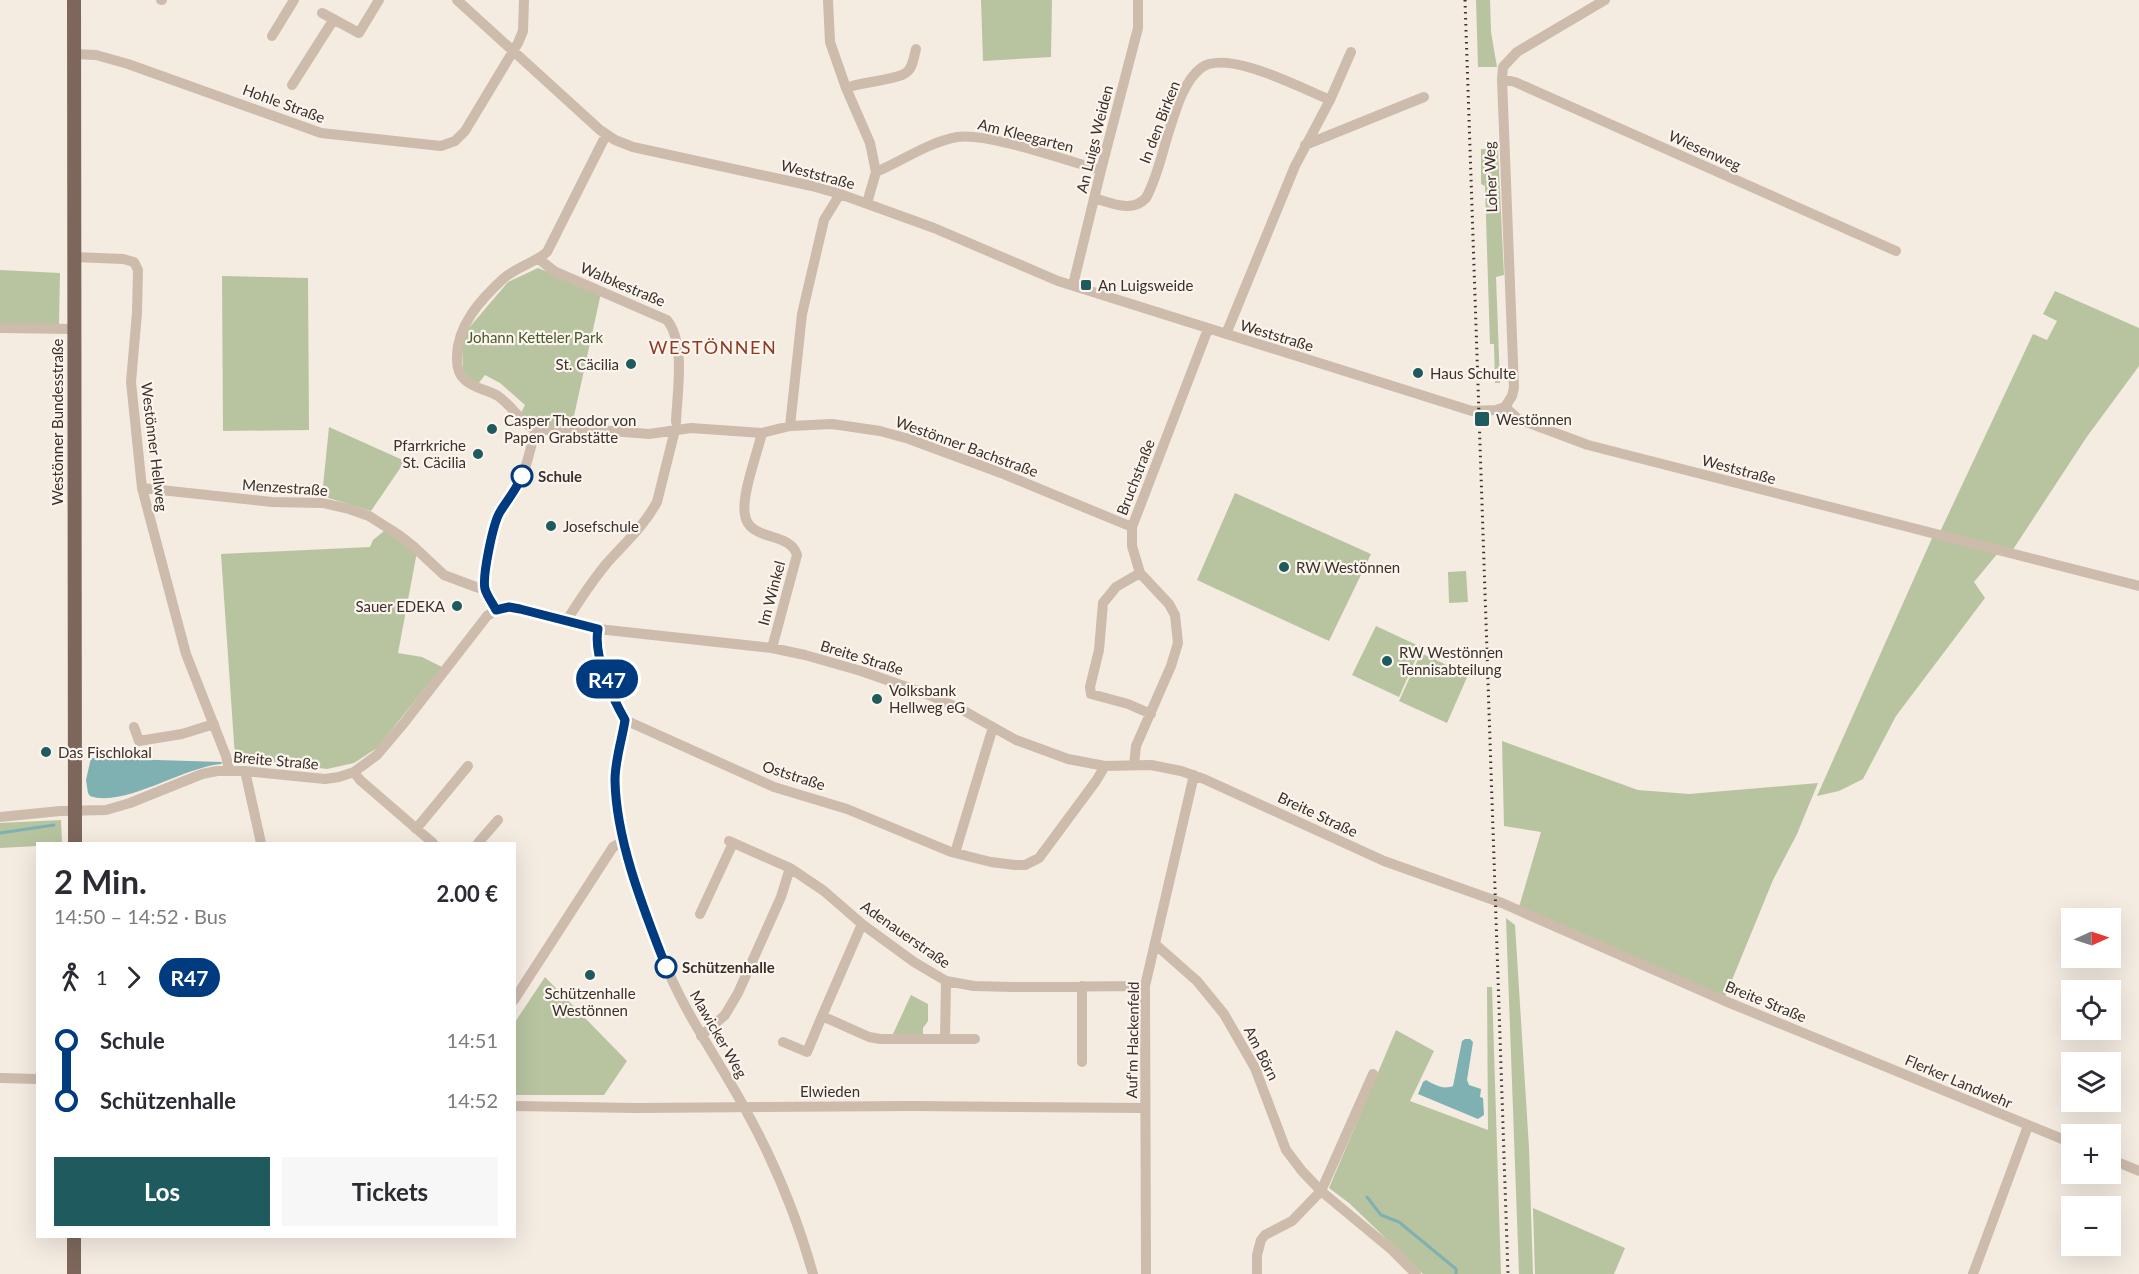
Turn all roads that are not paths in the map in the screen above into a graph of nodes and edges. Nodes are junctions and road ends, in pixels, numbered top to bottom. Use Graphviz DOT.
graph roads {
  1 [pos="74,0"];
  2 [pos="294,0"];
  3 [pos="379,0"];
  4 [pos="457,0"];
  5 [pos="524,0"];
  6 [pos="828,0"];
  7 [pos="1138,0"];
  8 [pos="1605,0"];
  9 [pos="322,13"];
  10 [pos="334,19"];
  11 [pos="272,36"];
  12 [pos="916,49"];
  13 [pos="514,51"];
  14 [pos="1351,52"];
  15 [pos="74,54"];
  16 [pos="1502,79"];
  17 [pos="292,85"];
  18 [pos="846,88"];
  19 [pos="1424,97"];
  20 [pos="1330,100"];
  21 [pos="606,135"];
  22 [pos="1305,145"];
  23 [pos="1101,170"];
  24 [pos="876,172"];
  25 [pos="840,194"];
  26 [pos="1094,198"];
  27 [pos="867,203"];
  28 [pos="1896,251"];
  29 [pos="74,257"];
  30 [pos="539,259"];
  31 [pos="1073,285"];
  32 [pos="0,328"];
  33 [pos="1208,328"];
  34 [pos="74,329"];
  35 [pos="1226,334"];
  36 [pos="1505,407"];
  37 [pos="676,426"];
  38 [pos="790,426"];
  39 [pos="535,430"];
  40 [pos="762,433"];
  41 [pos="142,488"];
  42 [pos="1132,527"];
  43 [pos="1140,573"];
  44 [pos="2139,586"];
  45 [pos="485,589"];
  46 [pos="496,610"];
  47 [pos="567,620"];
  48 [pos="598,629"];
  49 [pos="772,648"];
  50 [pos="1151,714"];
  51 [pos="625,720"];
  52 [pos="214,724"];
  53 [pos="134,727"];
  54 [pos="993,728"];
  55 [pos="1134,765"];
  56 [pos="468,766"];
  57 [pos="1105,766"];
  58 [pos="229,770"];
  59 [pos="245,771"];
  60 [pos="354,772"];
  61 [pos="1194,775"];
  62 [pos="75,811"];
  63 [pos="0,817"];
  64 [pos="498,820"];
  65 [pos="416,829"];
  66 [pos="624,841"];
  67 [pos="75,842"];
  68 [pos="261,842"];
  69 [pos="433,842"];
  70 [pos="479,842"];
  71 [pos="955,853"];
  72 [pos="790,868"];
  73 [pos="700,915"];
  74 [pos="862,924"];
  75 [pos="1155,944"];
  76 [pos="946,981"];
  77 [pos="1082,986"];
  78 [pos="1145,986"];
  79 [pos="516,997"];
  80 [pos="822,1016"];
  81 [pos="701,1036"];
  82 [pos="945,1039"];
  83 [pos="975,1039"];
  84 [pos="783,1042"];
  85 [pos="1835,1046"];
  86 [pos="1082,1062"];
  87 [pos="1373,1074"];
  88 [pos="0,1078"];
  89 [pos="36,1079"];
  90 [pos="516,1106"];
  91 [pos="744,1107"];
  92 [pos="1145,1108"];
  93 [pos="2028,1126"];
  94 [pos="2061,1139"];
  95 [pos="2121,1164"];
  96 [pos="2139,1171"];
  97 [pos="1321,1191"];
  98 [pos="74,1238"];
  99 [pos="74,1274"];
  100 [pos="813,1274"];
  101 [pos="1146,1274"];
  102 [pos="1257,1274"];
  103 [pos="1416,1274"];
  104 [pos="1973,1274"];
  1 -- 15 [label="main road, Westönner Bundesstraße"];
  2 -- 11 [label="street"];
  3 -- 10 [label="street"];
  4 -- 13 [label="street, Weststraße"];
  5 -- 13 [label="street, Hohle Straße"];
  6 -- 18 [label="street"];
  7 -- 23 [label="street, An Luigs Weiden"];
  8 -- 16 [label="street"];
  9 -- 10 [label="street"];
  10 -- 17 [label="street"];
  12 -- 18 [label="street"];
  13 -- 15 [label="street, Hohle Straße"];
  13 -- 21 [label="street, Weststraße"];
  14 -- 20 [label="street"];
  15 -- 29 [label="main road, Westönner Bundesstraße"];
  16 -- 28 [label="street, Wiesenweg"];
  16 -- 36 [label="street, Loher Weg"];
  18 -- 24 [label="street"];
  19 -- 22 [label="street"];
  20 -- 22 [label="street"];
  20 -- 26 [label="street, In den Birken"];
  21 -- 25 [label="street, Weststraße"];
  21 -- 30 [label="street"];
  22 -- 35 [label="street"];
  23 -- 24 [label="street, Am Kleegarten"];
  23 -- 26 [label="street, An Luigs Weiden"];
  24 -- 27 [label="street"];
  25 -- 27 [label="street, Weststraße"];
  25 -- 38 [label="street"];
  26 -- 31 [label="street, An Luigs Weiden"];
  27 -- 31 [label="street, Weststraße"];
  29 -- 34 [label="main road, Westönner Bundesstraße"];
  29 -- 41 [label="street, Westönner Hellweg"];
  30 -- 37 [label="street, Walbkestraße"];
  30 -- 39 [label="street"];
  31 -- 33 [label="street, Weststraße"];
  32 -- 34 [label="street"];
  33 -- 35 [label="street, Weststraße"];
  33 -- 42 [label="street, Bruchstraße"];
  34 -- 62 [label="main road, Westönner Bundesstraße"];
  35 -- 36 [label="street, Weststraße"];
  36 -- 44 [label="street, Weststraße"];
  37 -- 39 [label="street, Westönner Bachstraße"];
  37 -- 40 [label="street, Westönner Bachstraße"];
  37 -- 47 [label="street, Walbkestraße"];
  38 -- 40 [label="street, Westönner Bachstraße"];
  38 -- 42 [label="street, Westönner Bachstraße"];
  39 -- 45 [label="street"];
  40 -- 49 [label="street, Im Winkel"];
  41 -- 45 [label="street, Menzestraße"];
  41 -- 52 [label="street, Westönner Hellweg"];
  42 -- 43 [label="street, Bruchstraße"];
  43 -- 50 [label="street, Bruchstraße"];
  43 -- 50 [label="street"];
  45 -- 46 [label="street"];
  46 -- 47 [label="street, Breite Straße"];
  46 -- 60 [label="street, Breite Straße"];
  47 -- 48 [label="street, Breite Straße"];
  48 -- 49 [label="street, Breite Straße"];
  48 -- 51 [label="street"];
  49 -- 54 [label="street, Breite Straße"];
  50 -- 55 [label="street, Bruchstraße"];
  51 -- 66 [label="street, Mawicker Weg"];
  51 -- 71 [label="street, Oststraße"];
  52 -- 53 [label="street"];
  52 -- 58 [label="street, Westönner Hellweg"];
  54 -- 57 [label="street, Breite Straße"];
  54 -- 71 [label="street"];
  55 -- 57 [label="street, Breite Straße"];
  55 -- 61 [label="street, Breite Straße"];
  56 -- 65 [label="street"];
  57 -- 71 [label="street, Oststraße"];
  58 -- 59 [label="street, Breite Straße"];
  58 -- 62 [label="street, Breite Straße"];
  59 -- 60 [label="street, Breite Straße"];
  59 -- 68 [label="street"];
  60 -- 65 [label="street"];
  61 -- 75 [label="street, Auf'm Hackenfeld"];
  61 -- 85 [label="street, Breite Straße"];
  62 -- 63 [label="street, Breite Straße"];
  62 -- 67 [label="main road, Westönner Bundesstraße"];
  64 -- 70 [label="street"];
  65 -- 69 [label="street"];
  66 -- 79 [label="street"];
  66 -- 81 [label="street, Mawicker Weg"];
  72 -- 73 [label="street, Adenauerstraße"];
  72 -- 74 [label="street, Adenauerstraße"];
  72 -- 81 [label="street"];
  74 -- 76 [label="street, Adenauerstraße"];
  74 -- 80 [label="street"];
  75 -- 78 [label="street, Auf'm Hackenfeld"];
  75 -- 97 [label="street, Am Börn"];
  76 -- 77 [label="street, Adenauerstraße"];
  76 -- 82 [label="street"];
  77 -- 78 [label="street, Adenauerstraße"];
  77 -- 86 [label="street"];
  78 -- 92 [label="street, Auf'm Hackenfeld"];
  80 -- 82 [label="street"];
  80 -- 84 [label="street"];
  81 -- 91 [label="street, Mawicker Weg"];
  82 -- 83 [label="street"];
  85 -- 93 [label="street, Flerker Landwehr"];
  87 -- 97 [label="street"];
  88 -- 89 [label="street"];
  90 -- 91 [label="street, Elwieden"];
  91 -- 92 [label="street, Elwieden"];
  91 -- 100 [label="street, Mawicker Weg"];
  92 -- 101 [label="street, Auf'm Hackenfeld"];
  93 -- 94 [label="street, Flerker Landwehr"];
  93 -- 104 [label="street"];
  95 -- 96 [label="street"];
  97 -- 102 [label="street"];
  97 -- 103 [label="street, Am Börn"];
  98 -- 99 [label="main road"];
}
